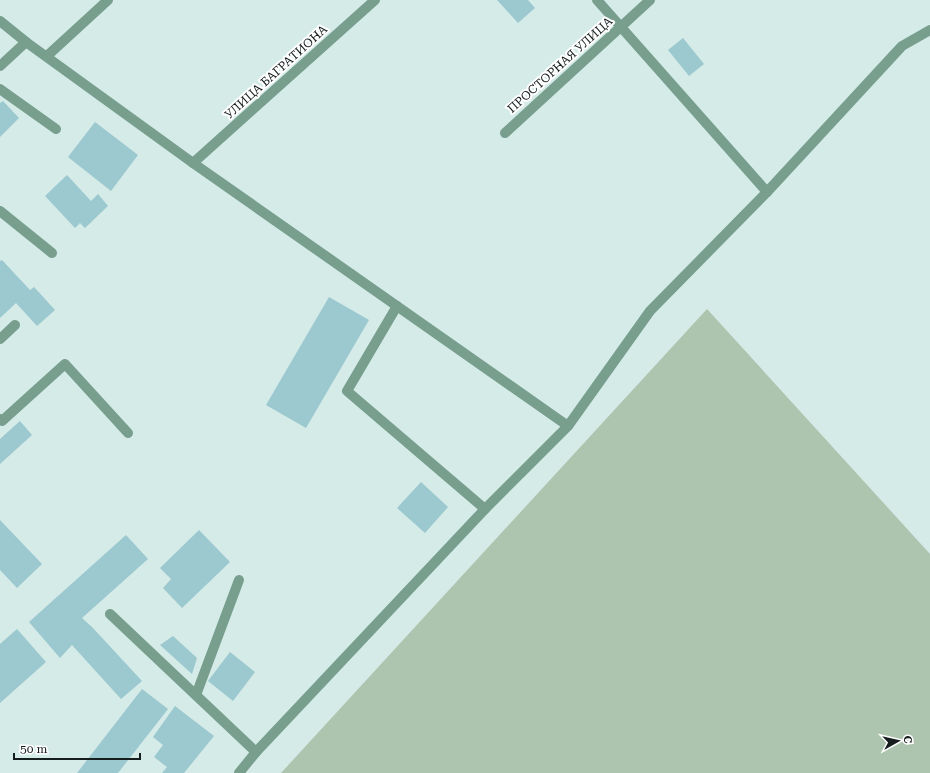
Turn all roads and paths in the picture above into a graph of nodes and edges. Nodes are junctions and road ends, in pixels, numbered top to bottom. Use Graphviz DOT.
graph roads {
  1 [pos="108,0"];
  2 [pos="375,0"];
  3 [pos="597,0"];
  4 [pos="650,0"];
  5 [pos="0,21"];
  6 [pos="621,26"];
  7 [pos="930,30"];
  8 [pos="26,42"];
  9 [pos="47,56"];
  10 [pos="0,66"];
  11 [pos="0,89"];
  12 [pos="56,129"];
  13 [pos="505,133"];
  14 [pos="193,163"];
  15 [pos="767,192"];
  16 [pos="0,211"];
  17 [pos="52,253"];
  18 [pos="397,306"];
  19 [pos="15,325"];
  20 [pos="0,339"];
  21 [pos="0,419"];
  22 [pos="568,426"];
  23 [pos="128,433"];
  24 [pos="485,510"];
  25 [pos="239,580"];
  26 [pos="110,614"];
  27 [pos="196,695"];
  28 [pos="256,752"];
  29 [pos="239,773"];
  1 -- 9 [label="street"];
  2 -- 14 [label="street, УЛИЦА БАГРАТИОНА"];
  3 -- 6 [label="street"];
  4 -- 6 [label="street, ПРОСТОРНАЯ УЛИЦА"];
  5 -- 8 [label="street"];
  6 -- 13 [label="street, ПРОСТОРНАЯ УЛИЦА"];
  6 -- 15 [label="street"];
  7 -- 15 [label="street"];
  8 -- 9 [label="street"];
  8 -- 10 [label="street"];
  9 -- 14 [label="street"];
  11 -- 12 [label="street"];
  14 -- 18 [label="street"];
  15 -- 22 [label="street"];
  16 -- 17 [label="street"];
  18 -- 22 [label="street"];
  18 -- 24 [label="street"];
  19 -- 20 [label="street"];
  21 -- 23 [label="street"];
  22 -- 24 [label="street"];
  24 -- 28 [label="street"];
  25 -- 27 [label="street"];
  26 -- 27 [label="street"];
  27 -- 28 [label="street"];
  28 -- 29 [label="street"];
}
